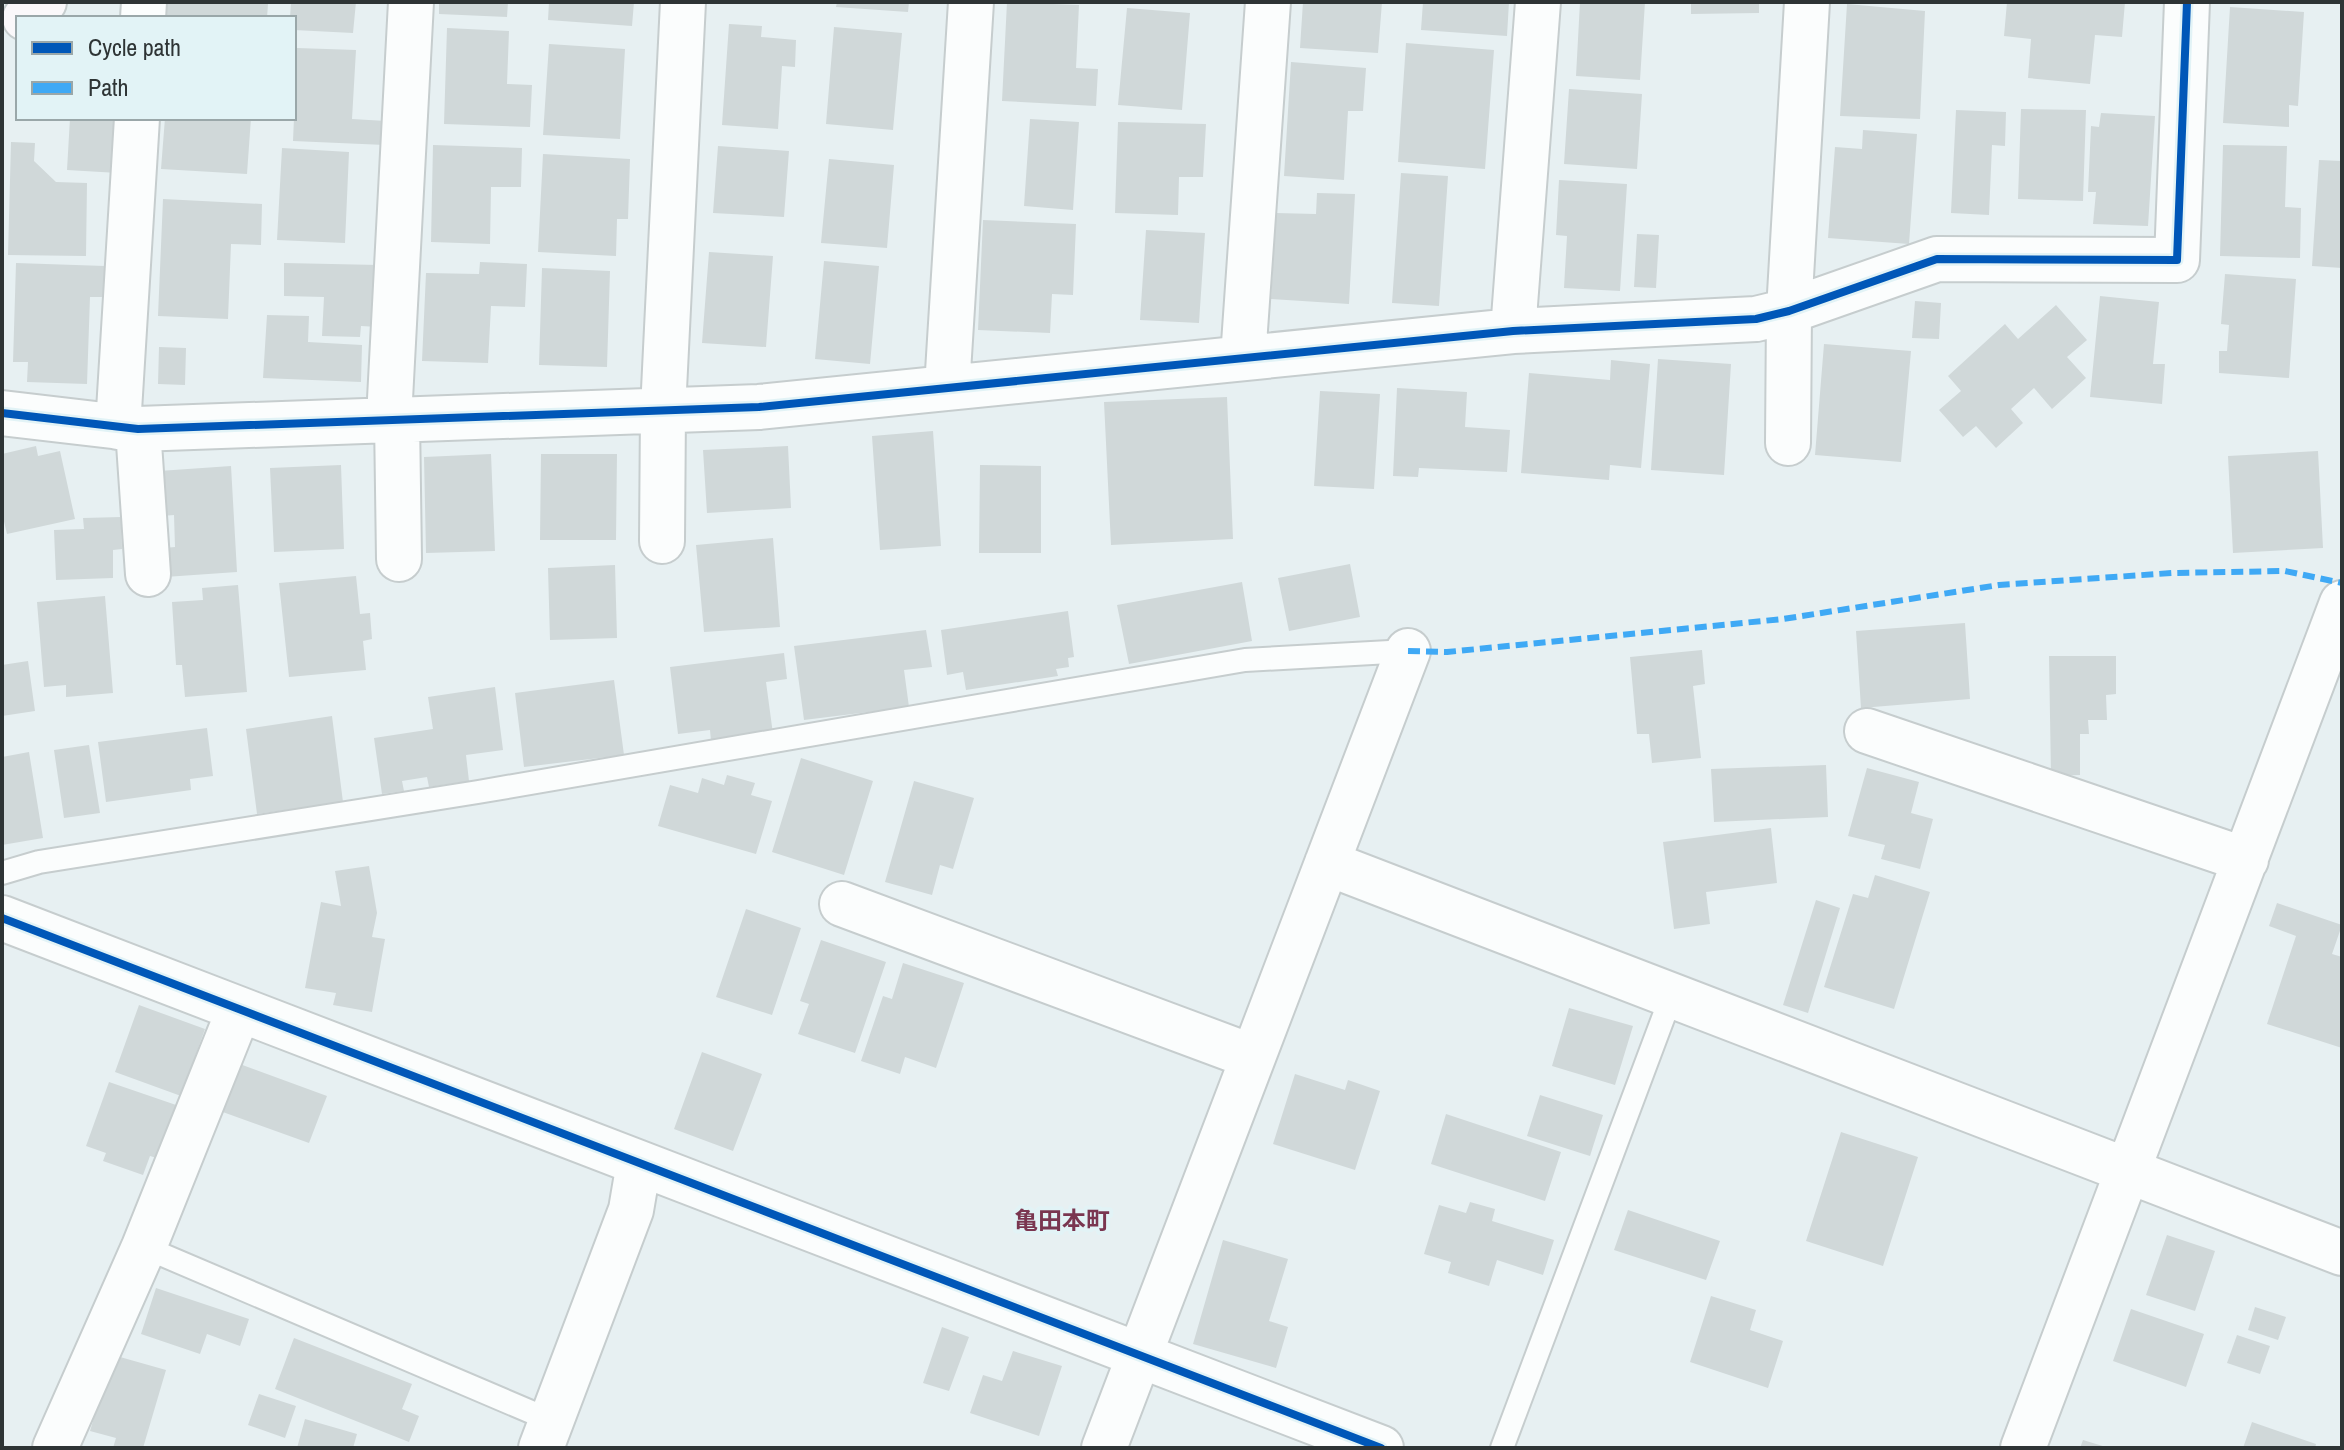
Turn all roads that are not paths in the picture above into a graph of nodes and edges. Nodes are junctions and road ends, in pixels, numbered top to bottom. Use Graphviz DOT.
graph roads {
  1 [pos="44,2"];
  2 [pos="411,2"];
  3 [pos="683,2"];
  4 [pos="971,2"];
  5 [pos="1268,2"];
  6 [pos="1538,2"];
  7 [pos="1807,2"];
  8 [pos="2187,2"];
  9 [pos="27,16"];
  10 [pos="137,120"];
  11 [pos="1789,311"];
  12 [pos="1513,331"];
  13 [pos="1243,358"];
  14 [pos="947,388"];
  15 [pos="663,410"];
  16 [pos="2,413"];
  17 [pos="393,418"];
  18 [pos="128,428"];
  19 [pos="1788,443"];
  20 [pos="662,541"];
  21 [pos="399,559"];
  22 [pos="148,574"];
  23 [pos="2342,603"];
  24 [pos="1408,651"];
  25 [pos="1867,731"];
  26 [pos="2246,860"];
  27 [pos="1327,863"];
  28 [pos="2,873"];
  29 [pos="842,904"];
  30 [pos="2,918"];
  31 [pos="1671,997"];
  32 [pos="239,1010"];
  33 [pos="1253,1057"];
  34 [pos="639,1163"];
  35 [pos="2127,1169"];
  36 [pos="144,1247"];
  37 [pos="2342,1253"];
  38 [pos="1139,1355"];
  39 [pos="545,1434"];
  40 [pos="55,1448"];
  41 [pos="1104,1448"];
  42 [pos="1381,1448"];
  43 [pos="1502,1448"];
  44 [pos="2023,1448"];
  1 -- 9 [label="street"];
  2 -- 17 [label="street"];
  3 -- 15 [label="street"];
  4 -- 14 [label="street"];
  5 -- 13 [label="street"];
  6 -- 12 [label="street"];
  7 -- 11 [label="street"];
  8 -- 11 [label="street"];
  10 -- 18 [label="street"];
  11 -- 12 [label="street"];
  11 -- 19 [label="street"];
  12 -- 13 [label="street"];
  13 -- 14 [label="street"];
  14 -- 15 [label="street"];
  15 -- 17 [label="street"];
  15 -- 20 [label="street"];
  16 -- 18 [label="street"];
  17 -- 18 [label="street"];
  17 -- 21 [label="street"];
  18 -- 22 [label="street"];
  23 -- 26 [label="street"];
  24 -- 27 [label="street"];
  24 -- 28 [label="lane"];
  25 -- 26 [label="street"];
  26 -- 35 [label="street"];
  27 -- 31 [label="street"];
  27 -- 33 [label="street"];
  29 -- 33 [label="street"];
  30 -- 32 [label="street"];
  31 -- 35 [label="street"];
  31 -- 43 [label="lane"];
  32 -- 34 [label="street"];
  32 -- 36 [label="street"];
  33 -- 38 [label="street"];
  34 -- 38 [label="street"];
  34 -- 39 [label="street"];
  35 -- 37 [label="street"];
  35 -- 44 [label="street"];
  36 -- 39 [label="lane"];
  36 -- 40 [label="street"];
  38 -- 41 [label="street"];
  38 -- 42 [label="street"];
}
